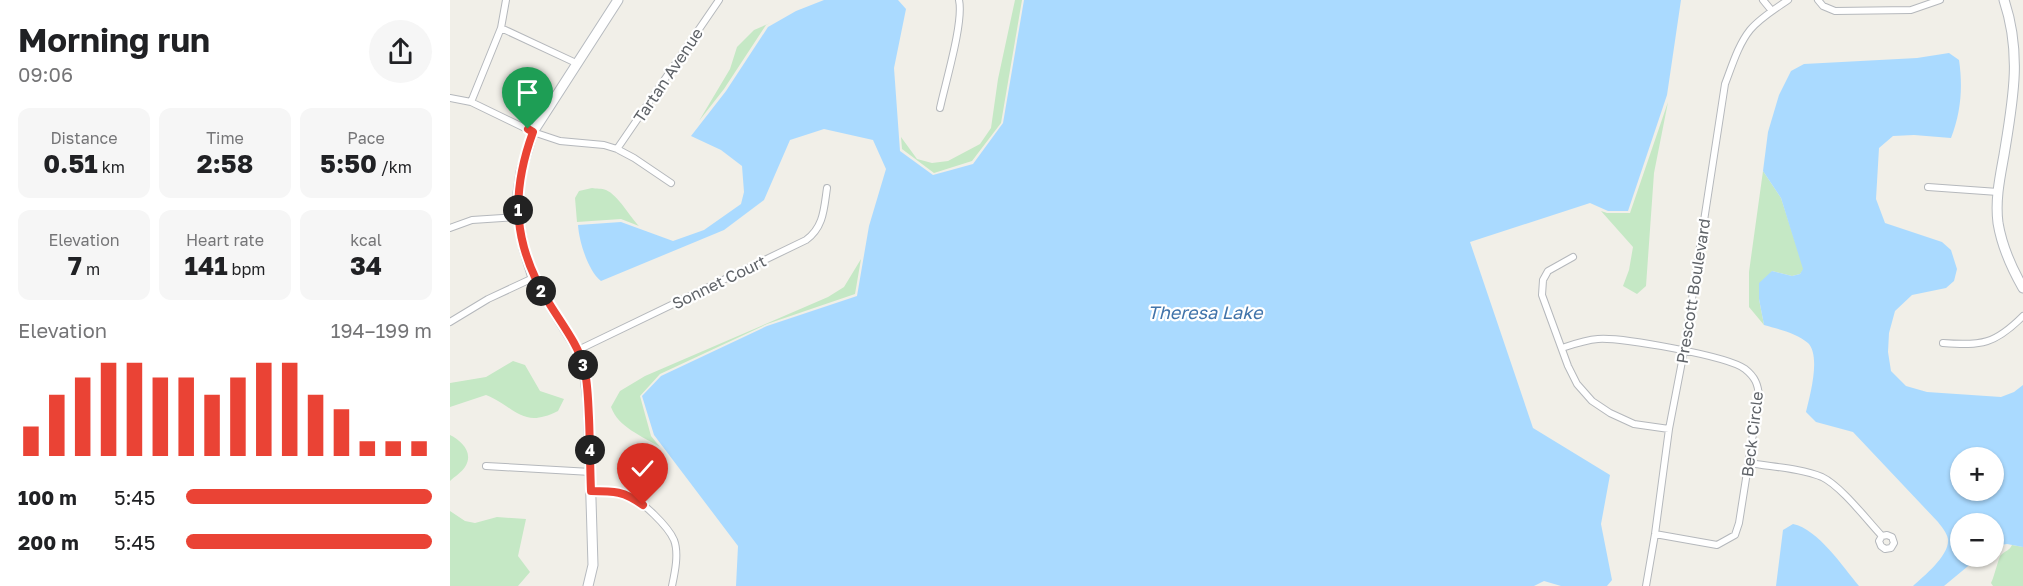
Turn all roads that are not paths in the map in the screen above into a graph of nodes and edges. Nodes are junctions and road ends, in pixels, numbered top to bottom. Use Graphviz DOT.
graph roads {
  1 [pos="506,0"];
  2 [pos="618,0"];
  3 [pos="719,0"];
  4 [pos="958,0"];
  5 [pos="1762,0"];
  6 [pos="1788,0"];
  7 [pos="1818,0"];
  8 [pos="1940,0"];
  9 [pos="2004,0"];
  10 [pos="1772,10"];
  11 [pos="501,28"];
  12 [pos="576,63"];
  13 [pos="450,98"];
  14 [pos="471,102"];
  15 [pos="940,108"];
  16 [pos="533,132"];
  17 [pos="617,149"];
  18 [pos="671,183"];
  19 [pos="1928,187"];
  20 [pos="827,188"];
  21 [pos="1998,192"];
  22 [pos="518,217"];
  23 [pos="450,228"];
  24 [pos="1574,257"];
  25 [pos="533,278"];
  26 [pos="2023,288"];
  27 [pos="2023,316"];
  28 [pos="450,322"];
  29 [pos="1943,343"];
  30 [pos="1562,348"];
  31 [pos="578,350"];
  32 [pos="1684,351"];
  33 [pos="1669,429"];
  34 [pos="1749,463"];
  35 [pos="486,466"];
  36 [pos="591,472"];
  37 [pos="591,491"];
  38 [pos="1655,534"];
  39 [pos="1882,536"];
  40 [pos="588,586"];
  41 [pos="672,586"];
  42 [pos="1646,586"];
  1 -- 11 [label="street"];
  2 -- 12 [label="street"];
  3 -- 17 [label="street, Tartan Avenue"];
  4 -- 15 [label="street"];
  5 -- 10 [label="street"];
  6 -- 10 [label="street, Prescott Boulevard"];
  7 -- 8 [label="street"];
  9 -- 21 [label="street"];
  10 -- 32 [label="street, Prescott Boulevard"];
  11 -- 12 [label="street"];
  11 -- 14 [label="street"];
  12 -- 16 [label="street"];
  13 -- 14 [label="street"];
  14 -- 16 [label="street"];
  16 -- 17 [label="street"];
  16 -- 22 [label="street"];
  17 -- 18 [label="street"];
  19 -- 21 [label="street"];
  20 -- 31 [label="street, Sonnet Court"];
  21 -- 26 [label="street"];
  22 -- 23 [label="street"];
  22 -- 25 [label="street"];
  24 -- 30 [label="street"];
  25 -- 28 [label="street"];
  25 -- 31 [label="street"];
  27 -- 29 [label="street"];
  30 -- 32 [label="street, Beck Circle"];
  30 -- 33 [label="street"];
  31 -- 36 [label="street"];
  32 -- 33 [label="street, Prescott Boulevard"];
  32 -- 34 [label="street, Beck Circle"];
  33 -- 38 [label="street, Prescott Boulevard"];
  34 -- 38 [label="street, Beck Circle"];
  34 -- 39 [label="street"];
  35 -- 36 [label="street"];
  36 -- 37 [label="street"];
  37 -- 40 [label="street"];
  37 -- 41 [label="street"];
  38 -- 42 [label="street, Prescott Boulevard"];
}
